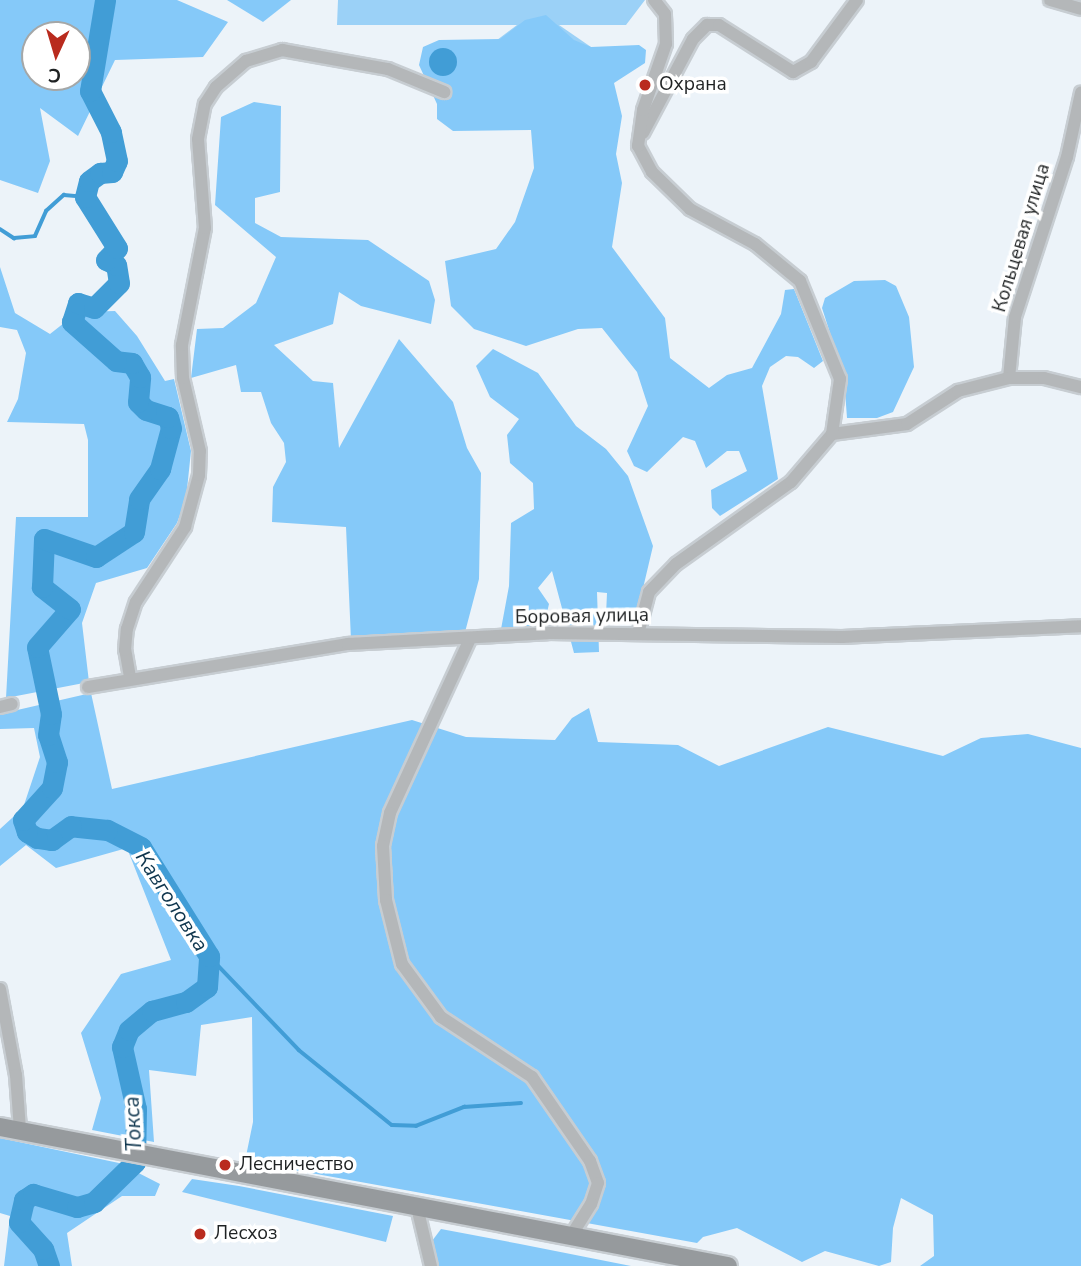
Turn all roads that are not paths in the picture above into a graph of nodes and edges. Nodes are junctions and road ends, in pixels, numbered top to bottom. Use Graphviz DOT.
graph roads {
  1 [pos="654,0"];
  2 [pos="858,0"];
  3 [pos="1050,0"];
  4 [pos="1081,9"];
  5 [pos="444,92"];
  6 [pos="1081,93"];
  7 [pos="638,146"];
  8 [pos="1009,378"];
  9 [pos="1081,387"];
  10 [pos="832,433"];
  11 [pos="1081,626"];
  12 [pos="638,634"];
  13 [pos="469,640"];
  14 [pos="130,677"];
  15 [pos="88,687"];
  16 [pos="0,989"];
  17 [pos="0,1127"];
  18 [pos="20,1130"];
  19 [pos="417,1206"];
  20 [pos="572,1234"];
  21 [pos="431,1266"];
  22 [pos="728,1266"];
  1 -- 7 [label="street"];
  2 -- 7 [label="street"];
  3 -- 4 [label="street"];
  5 -- 14 [label="street"];
  6 -- 8 [label="street, Кольцевая улица"];
  7 -- 10 [label="street"];
  8 -- 9 [label="street"];
  8 -- 10 [label="street"];
  10 -- 12 [label="street"];
  11 -- 12 [label="street, Боровая улица"];
  12 -- 13 [label="street, Боровая улица"];
  13 -- 14 [label="street, Боровая улица"];
  13 -- 20 [label="street"];
  14 -- 15 [label="street, Боровая улица"];
  16 -- 18 [label="street"];
  17 -- 18 [label="main road"];
  18 -- 19 [label="main road"];
  19 -- 20 [label="main road"];
  19 -- 21 [label="street"];
  20 -- 22 [label="main road"];
}
